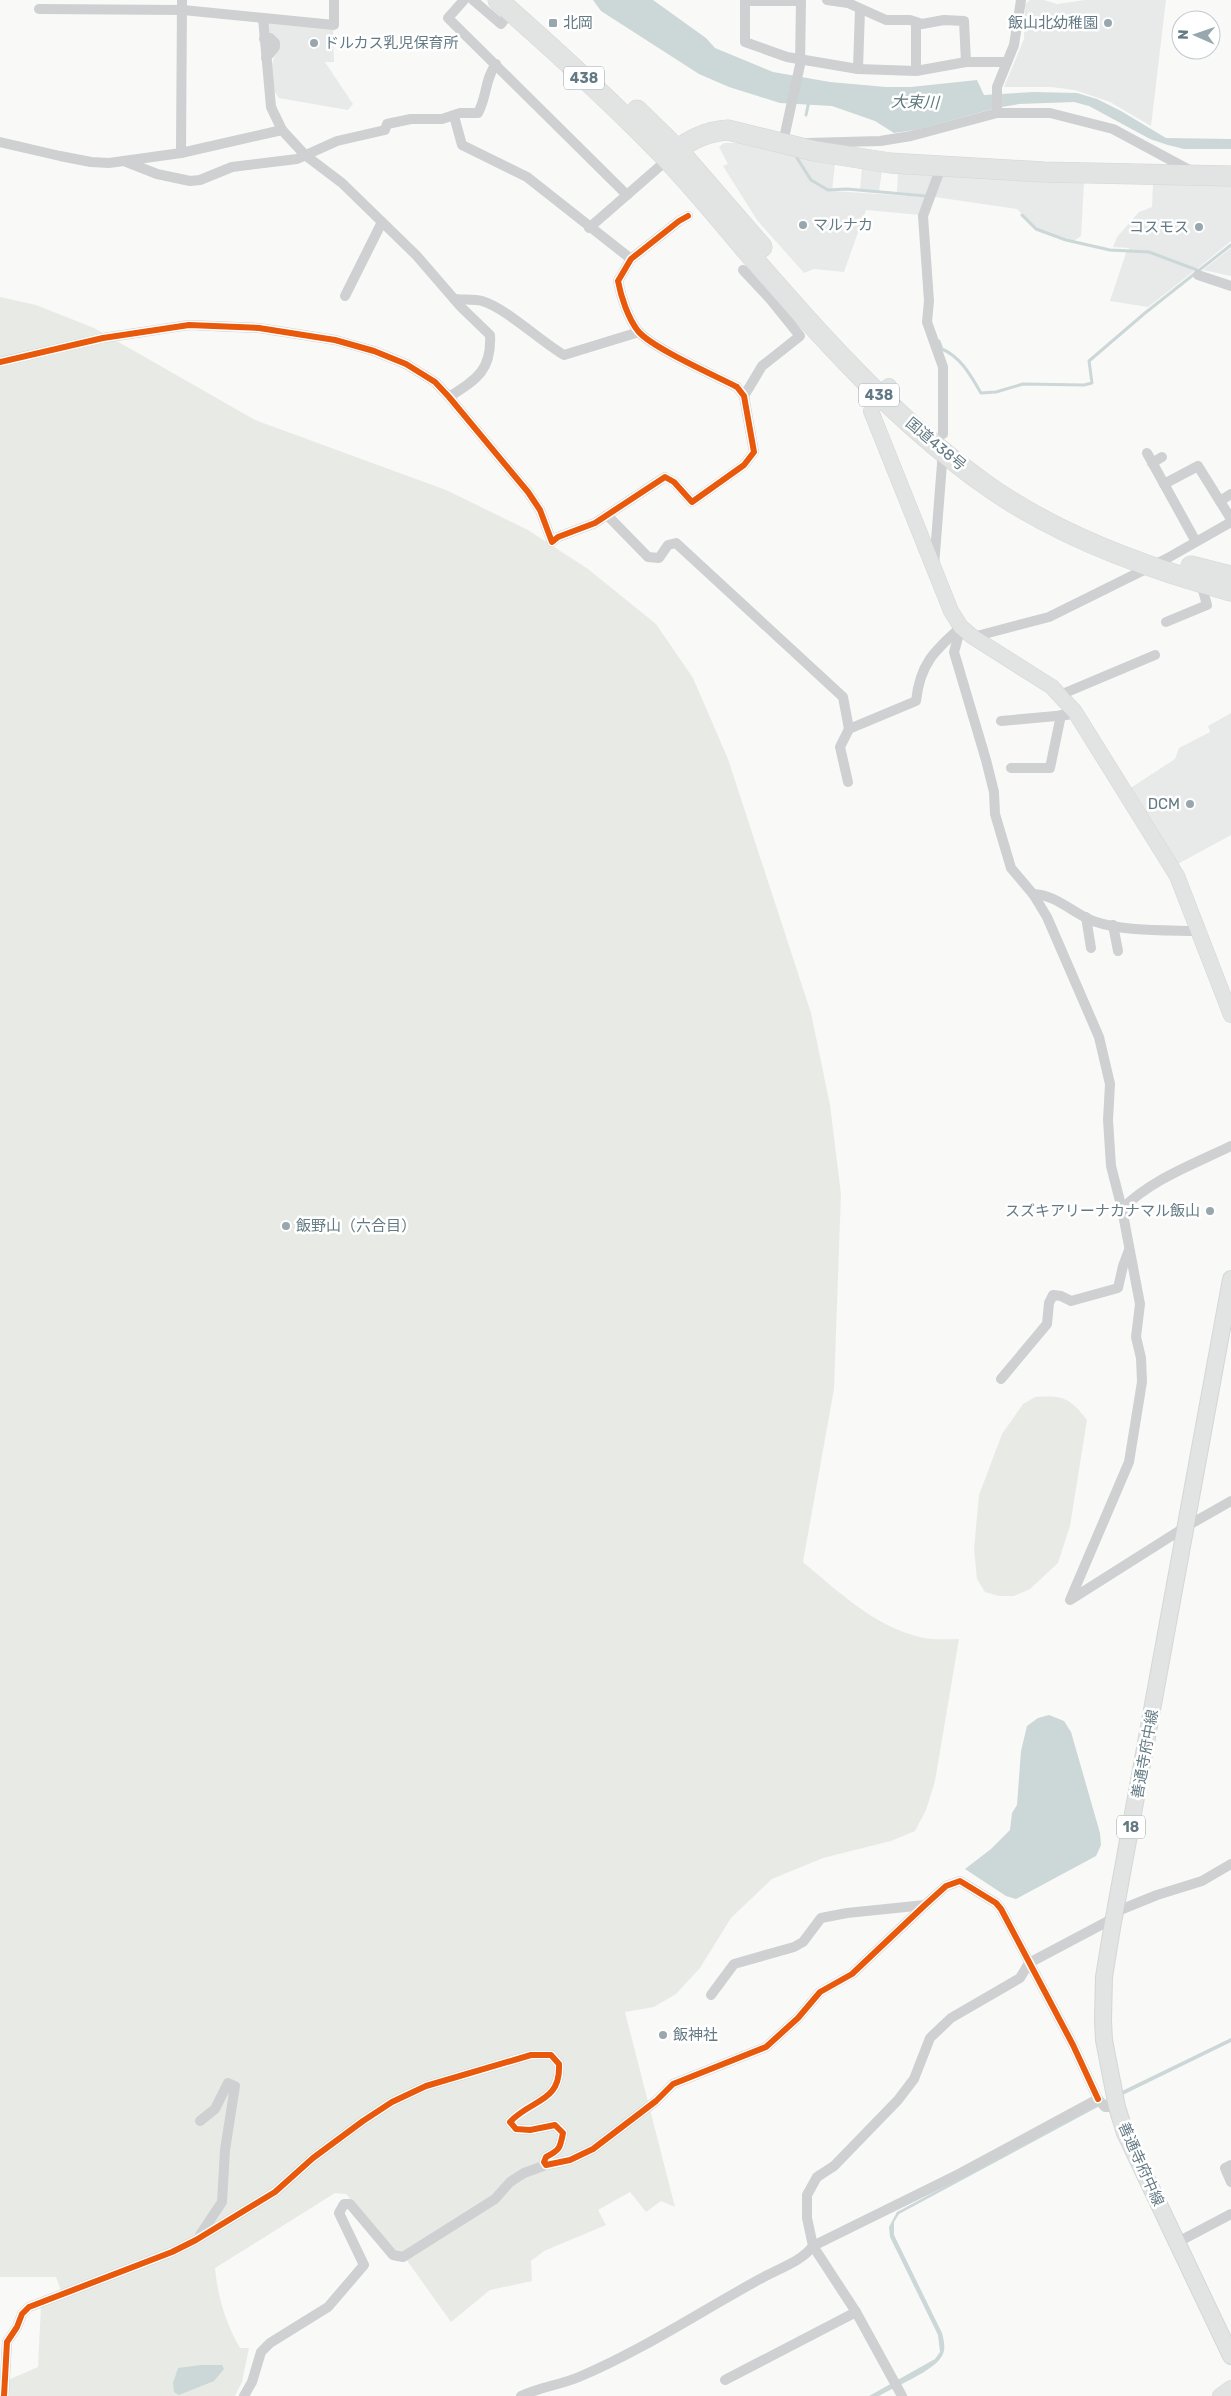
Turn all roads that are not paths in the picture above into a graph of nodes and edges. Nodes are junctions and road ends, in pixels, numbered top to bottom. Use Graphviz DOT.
graph roads {
  1 [pos="334,0"];
  2 [pos="464,0"];
  3 [pos="473,0"];
  4 [pos="801,0"];
  5 [pos="827,0"];
  6 [pos="1021,0"];
  7 [pos="745,1"];
  8 [pos="509,4"];
  9 [pos="183,5"];
  10 [pos="39,9"];
  11 [pos="860,9"];
  12 [pos="263,18"];
  13 [pos="916,22"];
  14 [pos="801,62"];
  15 [pos="966,62"];
  16 [pos="1007,62"];
  17 [pos="496,64"];
  18 [pos="858,69"];
  19 [pos="916,70"];
  20 [pos="997,112"];
  21 [pos="454,116"];
  22 [pos="282,130"];
  23 [pos="0,142"];
  24 [pos="784,144"];
  25 [pos="181,152"];
  26 [pos="672,154"];
  27 [pos="305,155"];
  28 [pos="124,161"];
  29 [pos="941,167"];
  30 [pos="1196,176"];
  31 [pos="1231,176"];
  32 [pos="627,195"];
  33 [pos="688,216"];
  34 [pos="382,222"];
  35 [pos="589,228"];
  36 [pos="631,259"];
  37 [pos="743,270"];
  38 [pos="1198,276"];
  39 [pos="1231,286"];
  40 [pos="781,291"];
  41 [pos="345,296"];
  42 [pos="454,299"];
  43 [pos="639,332"];
  44 [pos="0,362"];
  45 [pos="884,390"];
  46 [pos="744,396"];
  47 [pos="449,397"];
  48 [pos="943,443"];
  49 [pos="1147,453"];
  50 [pos="1162,457"];
  51 [pos="1152,463"];
  52 [pos="1164,484"];
  53 [pos="1231,494"];
  54 [pos="1220,501"];
  55 [pos="607,515"];
  56 [pos="1231,521"];
  57 [pos="1195,540"];
  58 [pos="1158,562"];
  59 [pos="934,569"];
  60 [pos="1231,576"];
  61 [pos="1200,583"];
  62 [pos="1231,591"];
  63 [pos="1166,622"];
  64 [pos="961,627"];
  65 [pos="973,637"];
  66 [pos="1155,655"];
  67 [pos="1060,695"];
  68 [pos="1069,715"];
  69 [pos="1001,721"];
  70 [pos="849,729"];
  71 [pos="1011,768"];
  72 [pos="848,782"];
  73 [pos="1034,894"];
  74 [pos="1086,917"];
  75 [pos="1114,925"];
  76 [pos="1198,931"];
  77 [pos="1091,948"];
  78 [pos="1118,951"];
  79 [pos="1231,1015"];
  80 [pos="1231,1146"];
  81 [pos="1122,1209"];
  82 [pos="1129,1250"];
  83 [pos="1231,1279"];
  84 [pos="1001,1378"];
  85 [pos="1231,1501"];
  86 [pos="1187,1526"];
  87 [pos="1231,1864"];
  88 [pos="925,1905"];
  89 [pos="1115,1915"];
  90 [pos="1029,1963"];
  91 [pos="711,1994"];
  92 [pos="1098,2099"];
  93 [pos="1117,2106"];
  94 [pos="200,2121"];
  95 [pos="1231,2165"];
  96 [pos="546,2166"];
  97 [pos="1231,2182"];
  98 [pos="1231,2214"];
  99 [pos="196,2240"];
  100 [pos="1176,2243"];
  101 [pos="813,2246"];
  102 [pos="856,2312"];
  103 [pos="3,2342"];
  104 [pos="1231,2356"];
  105 [pos="725,2380"];
  106 [pos="897,2388"];
  107 [pos="1231,2388"];
  108 [pos="549,2392"];
  109 [pos="4,2396"];
  110 [pos="244,2396"];
  111 [pos="521,2396"];
  112 [pos="1220,2396"];
  1 -- 12 [label="street"];
  2 -- 17 [label="street"];
  3 -- 8 [label="street"];
  4 -- 7 [label="street"];
  4 -- 14 [label="street"];
  5 -- 11 [label="street"];
  6 -- 16 [label="street"];
  7 -- 14 [label="street"];
  8 -- 26 [label="highway, 国道438号 / 438"];
  9 -- 10 [label="street"];
  9 -- 12 [label="street"];
  9 -- 25 [label="street"];
  11 -- 13 [label="street"];
  11 -- 18 [label="street"];
  12 -- 22 [label="street"];
  13 -- 15 [label="street"];
  13 -- 19 [label="street"];
  14 -- 18 [label="street"];
  14 -- 24 [label="street"];
  15 -- 16 [label="street"];
  15 -- 19 [label="street"];
  16 -- 20 [label="street"];
  17 -- 21 [label="street"];
  17 -- 32 [label="street"];
  18 -- 19 [label="street"];
  20 -- 24 [label="street"];
  20 -- 30 [label="street"];
  21 -- 27 [label="street"];
  21 -- 35 [label="street"];
  22 -- 25 [label="street"];
  22 -- 27 [label="street"];
  23 -- 28 [label="street"];
  24 -- 26 [label="highway"];
  24 -- 29 [label="highway"];
  25 -- 28 [label="street"];
  26 -- 32 [label="street"];
  26 -- 40 [label="highway, 国道438号 / 438"];
  27 -- 28 [label="street"];
  27 -- 34 [label="street"];
  29 -- 30 [label="highway"];
  29 -- 48 [label="street"];
  30 -- 31 [label="highway"];
  32 -- 35 [label="street"];
  33 -- 36 [label="street"];
  34 -- 41 [label="street"];
  34 -- 42 [label="street"];
  35 -- 36 [label="street"];
  36 -- 43 [label="street"];
  37 -- 40 [label="street"];
  38 -- 39 [label="street"];
  40 -- 45 [label="highway, 国道438号 / 438"];
  40 -- 46 [label="street"];
  42 -- 43 [label="street"];
  42 -- 47 [label="street"];
  43 -- 46 [label="street"];
  44 -- 47 [label="street"];
  45 -- 48 [label="highway, 国道438号 / 438"];
  45 -- 59 [label="street"];
  46 -- 55 [label="street"];
  47 -- 55 [label="street"];
  48 -- 58 [label="highway, 国道438号 / 438"];
  48 -- 59 [label="street"];
  49 -- 51 [label="street"];
  50 -- 51 [label="street"];
  51 -- 52 [label="street"];
  52 -- 54 [label="street"];
  52 -- 57 [label="street"];
  53 -- 54 [label="street"];
  54 -- 56 [label="street"];
  55 -- 70 [label="street"];
  56 -- 57 [label="street"];
  57 -- 58 [label="street"];
  58 -- 60 [label="highway, 国道438号 / 438"];
  58 -- 61 [label="highway, 国道438号 / 438"];
  58 -- 65 [label="street"];
  59 -- 64 [label="street"];
  61 -- 62 [label="highway, 国道438号 / 438"];
  61 -- 63 [label="street"];
  64 -- 65 [label="street"];
  64 -- 70 [label="street"];
  64 -- 73 [label="street"];
  65 -- 67 [label="street"];
  66 -- 67 [label="street"];
  67 -- 68 [label="street"];
  68 -- 69 [label="street"];
  68 -- 71 [label="street"];
  68 -- 76 [label="street"];
  70 -- 72 [label="street"];
  73 -- 74 [label="street"];
  73 -- 81 [label="street"];
  74 -- 75 [label="street"];
  74 -- 77 [label="street"];
  75 -- 76 [label="street"];
  75 -- 78 [label="street"];
  76 -- 79 [label="street"];
  80 -- 81 [label="street"];
  81 -- 82 [label="street"];
  82 -- 84 [label="street"];
  82 -- 86 [label="street"];
  83 -- 86 [label="main road, 善通寺府中線 / 18"];
  85 -- 86 [label="street"];
  86 -- 89 [label="main road, 善通寺府中線 / 18"];
  87 -- 89 [label="street"];
  88 -- 90 [label="street"];
  88 -- 91 [label="street"];
  88 -- 96 [label="street"];
  89 -- 90 [label="street"];
  89 -- 93 [label="main road, 善通寺府中線 / 18"];
  90 -- 92 [label="street"];
  90 -- 101 [label="street"];
  92 -- 93 [label="street"];
  92 -- 101 [label="street"];
  93 -- 100 [label="main road, 善通寺府中線 / 18"];
  94 -- 99 [label="street"];
  95 -- 97 [label="street"];
  96 -- 99 [label="street"];
  96 -- 110 [label="street"];
  98 -- 100 [label="street"];
  99 -- 103 [label="street"];
  100 -- 104 [label="main road, 善通寺府中線 / 18"];
  101 -- 102 [label="street"];
  101 -- 108 [label="street"];
  102 -- 105 [label="street"];
  102 -- 106 [label="street"];
  103 -- 109 [label="street"];
  107 -- 112 [label="street"];
  108 -- 111 [label="street"];
}
